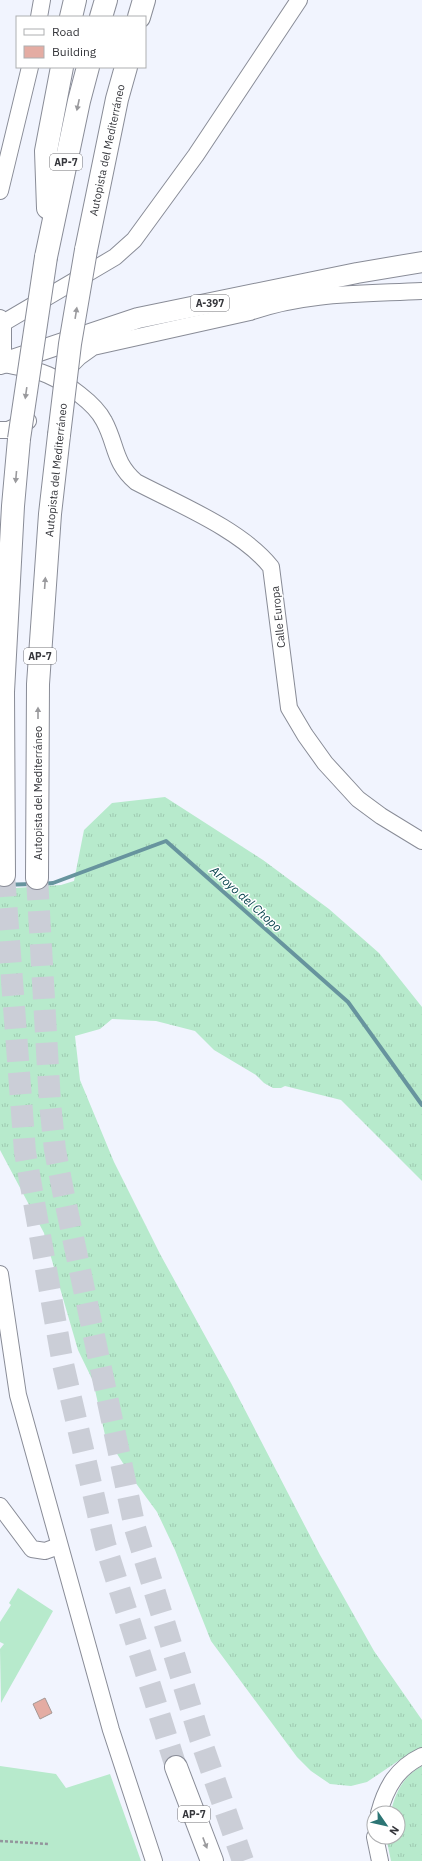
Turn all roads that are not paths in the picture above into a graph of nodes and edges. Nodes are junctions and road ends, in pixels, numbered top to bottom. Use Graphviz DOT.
graph roads {
  1 [pos="42,0"];
  2 [pos="75,0"];
  3 [pos="106,0"];
  4 [pos="144,0"];
  5 [pos="299,0"];
  6 [pos="39,16"];
  7 [pos="71,16"];
  8 [pos="101,16"];
  9 [pos="139,16"];
  10 [pos="30,68"];
  11 [pos="62,68"];
  12 [pos="88,68"];
  13 [pos="126,68"];
  14 [pos="0,191"];
  15 [pos="48,249"];
  16 [pos="422,262"];
  17 [pos="422,292"];
  18 [pos="2,320"];
  19 [pos="2,364"];
  20 [pos="58,380"];
  21 [pos="16,430"];
  22 [pos="422,841"];
  23 [pos="4,876"];
  24 [pos="37,878"];
  25 [pos="0,1274"];
  26 [pos="0,1506"];
  27 [pos="59,1546"];
  28 [pos="422,1756"];
  29 [pos="176,1767"];
  30 [pos="381,1805"];
  31 [pos="377,1845"];
  32 [pos="154,1861"];
  33 [pos="212,1861"];
  34 [pos="380,1861"];
  1 -- 6 [label="street"];
  2 -- 7 [label="highway"];
  3 -- 8 [label="highway"];
  4 -- 9 [label="highway"];
  5 -- 18 [label="street"];
  10 -- 14 [label="street"];
  11 -- 15 [label="highway"];
  12 -- 15 [label="highway, AP-7, one-way"];
  24 -- 13 [label="highway, Autopista del Mediterráneo / AP-7, one-way, bridge"];
  15 -- 21 [label="highway, AP-7, one-way, bridge"];
  16 -- 19 [label="main road, A-397"];
  17 -- 20 [label="street"];
  18 -- 19 [label="street"];
  19 -- 20 [label="street"];
  20 -- 22 [label="street, Calle Europa"];
  21 -- 23 [label="highway, AP-7, one-way"];
  25 -- 27 [label="street"];
  26 -- 27 [label="street"];
  27 -- 32 [label="street"];
  28 -- 30 [label="street"];
  29 -- 33 [label="highway, AP-7, one-way"];
  31 -- 34 [label="street"];
}
